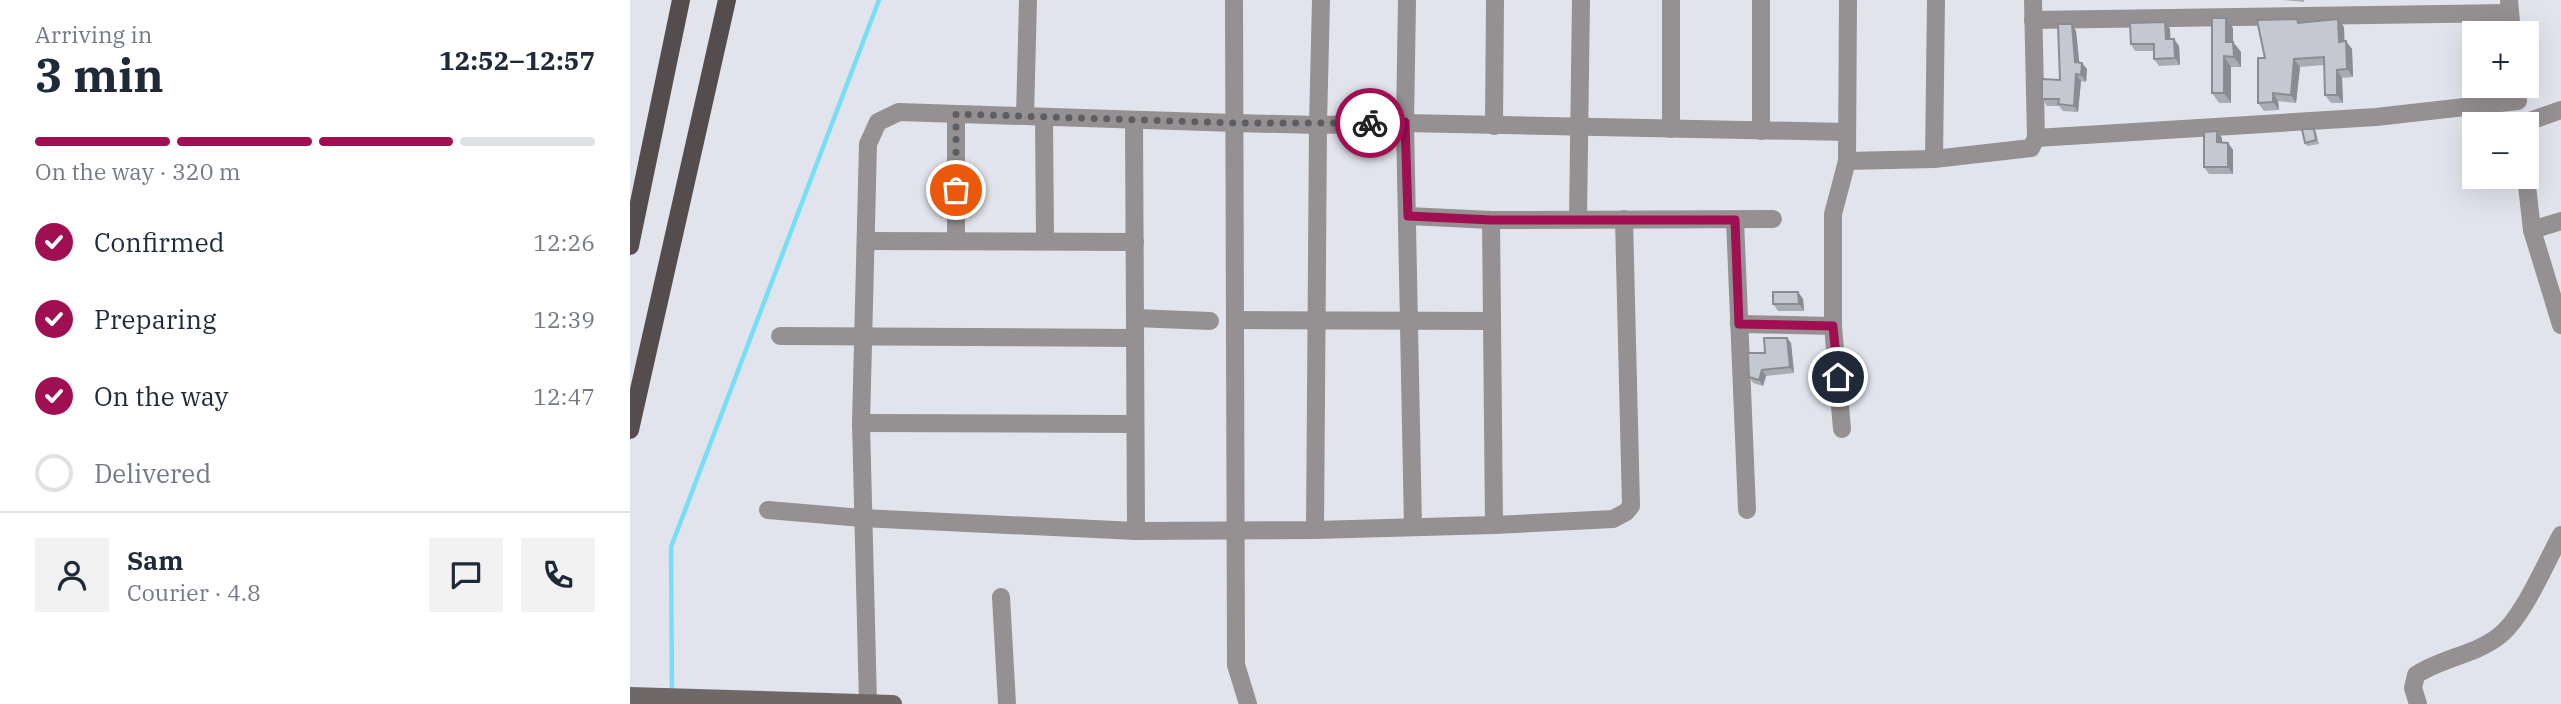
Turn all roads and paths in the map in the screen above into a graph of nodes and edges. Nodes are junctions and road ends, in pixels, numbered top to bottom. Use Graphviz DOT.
graph roads {
  1 [pos="681,0"];
  2 [pos="727,0"];
  3 [pos="1028,0"];
  4 [pos="1234,0"];
  5 [pos="1321,0"];
  6 [pos="1406,0"];
  7 [pos="1495,0"];
  8 [pos="1581,0"];
  9 [pos="1671,0"];
  10 [pos="1761,0"];
  11 [pos="1848,0"];
  12 [pos="1936,0"];
  13 [pos="2034,0"];
  14 [pos="2510,7"];
  15 [pos="2033,20"];
  16 [pos="2488,98"];
  17 [pos="2561,110"];
  18 [pos="956,114"];
  19 [pos="1025,116"];
  20 [pos="1044,117"];
  21 [pos="2539,118"];
  22 [pos="1134,120"];
  23 [pos="1405,122"];
  24 [pos="1235,123"];
  25 [pos="1318,125"];
  26 [pos="1494,126"];
  27 [pos="1578,127"];
  28 [pos="1671,129"];
  29 [pos="1761,131"];
  30 [pos="1847,132"];
  31 [pos="2036,138"];
  32 [pos="1934,159"];
  33 [pos="1847,161"];
  34 [pos="2527,189"];
  35 [pos="1408,216"];
  36 [pos="1578,219"];
  37 [pos="1624,219"];
  38 [pos="1773,219"];
  39 [pos="1491,220"];
  40 [pos="1735,220"];
  41 [pos="2561,221"];
  42 [pos="2532,230"];
  43 [pos="866,241"];
  44 [pos="956,241"];
  45 [pos="1045,241"];
  46 [pos="1135,242"];
  47 [pos="630,246"];
  48 [pos="1135,318"];
  49 [pos="1235,320"];
  50 [pos="1316,320"];
  51 [pos="1210,321"];
  52 [pos="1409,321"];
  53 [pos="1492,321"];
  54 [pos="1739,324"];
  55 [pos="2561,325"];
  56 [pos="1833,326"];
  57 [pos="780,336"];
  58 [pos="863,337"];
  59 [pos="1135,338"];
  60 [pos="861,423"];
  61 [pos="1135,424"];
  62 [pos="1842,429"];
  63 [pos="630,430"];
  64 [pos="768,510"];
  65 [pos="1746,510"];
  66 [pos="862,518"];
  67 [pos="1494,526"];
  68 [pos="1413,527"];
  69 [pos="1315,530"];
  70 [pos="1136,531"];
  71 [pos="1236,531"];
  72 [pos="2561,535"];
  73 [pos="1001,597"];
  74 [pos="630,696"];
  75 [pos="868,703"];
  76 [pos="893,704"];
  77 [pos="1007,704"];
  78 [pos="1248,704"];
  79 [pos="2418,704"];
  1 -- 47 [label="main road"];
  2 -- 63 [label="main road"];
  3 -- 19 [label="street"];
  4 -- 24 [label="street"];
  5 -- 25 [label="street"];
  6 -- 23 [label="street"];
  7 -- 26 [label="street"];
  8 -- 27 [label="street"];
  9 -- 28 [label="street"];
  10 -- 29 [label="street"];
  11 -- 30 [label="street"];
  12 -- 32 [label="street"];
  13 -- 15 [label="street"];
  14 -- 15 [label="street"];
  15 -- 31 [label="street"];
  16 -- 31 [label="street"];
  17 -- 21 [label="street"];
  18 -- 19 [label="street"];
  18 -- 43 [label="street"];
  18 -- 44 [label="street"];
  19 -- 20 [label="street"];
  20 -- 22 [label="street"];
  20 -- 45 [label="street"];
  22 -- 24 [label="street"];
  22 -- 46 [label="street"];
  23 -- 25 [label="street"];
  23 -- 26 [label="street"];
  23 -- 35 [label="street"];
  24 -- 25 [label="street"];
  24 -- 49 [label="street"];
  25 -- 50 [label="street"];
  26 -- 27 [label="street"];
  27 -- 28 [label="street"];
  27 -- 36 [label="street"];
  28 -- 29 [label="street"];
  29 -- 30 [label="street"];
  30 -- 33 [label="street"];
  31 -- 32 [label="street"];
  32 -- 33 [label="street"];
  33 -- 56 [label="street"];
  34 -- 42 [label="street"];
  35 -- 39 [label="street"];
  35 -- 52 [label="street"];
  36 -- 37 [label="street"];
  36 -- 39 [label="street"];
  37 -- 40 [label="street"];
  37 -- 67 [label="street"];
  38 -- 40 [label="street"];
  39 -- 53 [label="street"];
  40 -- 54 [label="street"];
  41 -- 42 [label="street"];
  42 -- 55 [label="street"];
  43 -- 44 [label="street"];
  43 -- 58 [label="street"];
  44 -- 45 [label="street"];
  45 -- 46 [label="street"];
  46 -- 48 [label="street"];
  48 -- 51 [label="street"];
  48 -- 59 [label="street"];
  49 -- 50 [label="street"];
  49 -- 71 [label="street"];
  50 -- 52 [label="street"];
  50 -- 69 [label="street"];
  52 -- 53 [label="street"];
  52 -- 68 [label="street"];
  53 -- 67 [label="street"];
  54 -- 56 [label="street"];
  54 -- 65 [label="street"];
  56 -- 62 [label="street"];
  57 -- 58 [label="street"];
  58 -- 59 [label="street"];
  58 -- 60 [label="street"];
  59 -- 61 [label="street"];
  60 -- 61 [label="street"];
  60 -- 66 [label="street"];
  61 -- 70 [label="street"];
  64 -- 66 [label="street"];
  66 -- 70 [label="street"];
  66 -- 75 [label="street"];
  67 -- 68 [label="street"];
  68 -- 69 [label="street"];
  69 -- 71 [label="street"];
  70 -- 71 [label="street"];
  71 -- 78 [label="street"];
  72 -- 79 [label="street"];
  73 -- 77 [label="street"];
  74 -- 75 [label="street"];
  75 -- 76 [label="street"];
}
